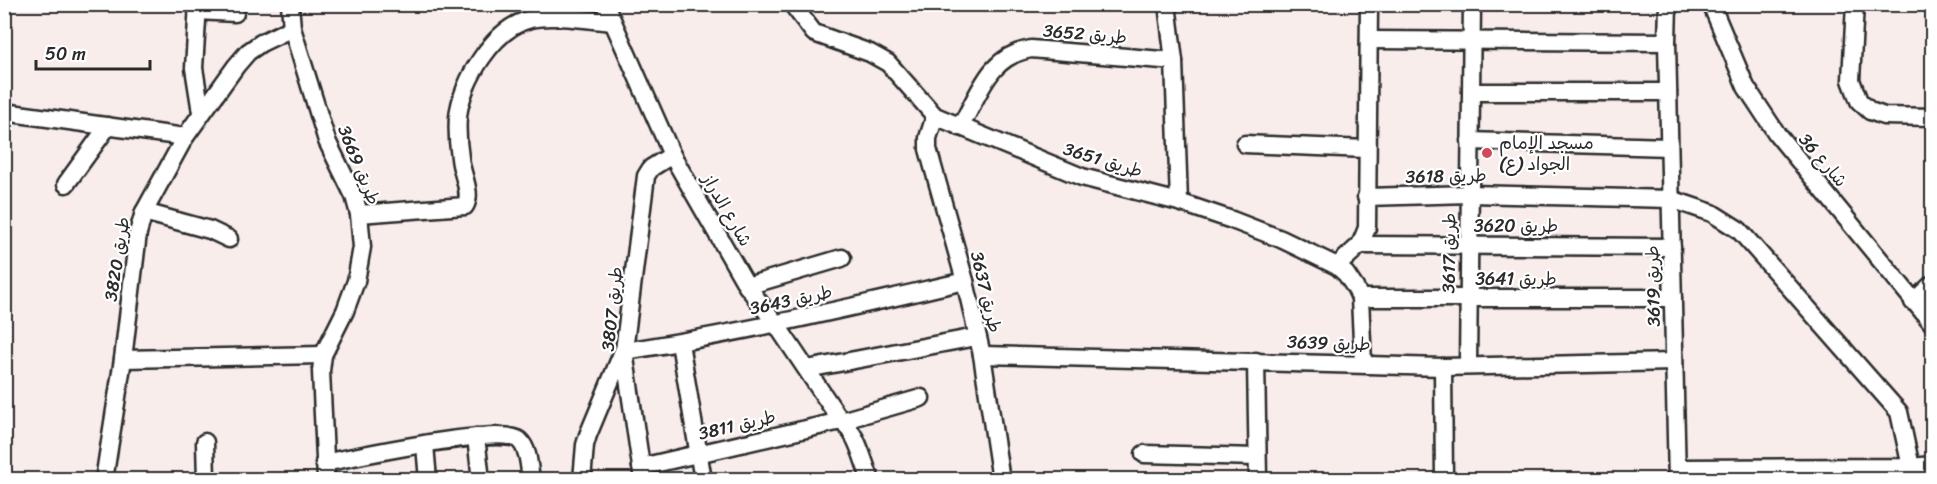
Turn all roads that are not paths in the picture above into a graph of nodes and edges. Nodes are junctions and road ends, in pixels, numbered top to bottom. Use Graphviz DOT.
graph roads {
  1 [pos="290,4"];
  2 [pos="605,4"];
  3 [pos="792,4"];
  4 [pos="1167,4"];
  5 [pos="1369,4"];
  6 [pos="1472,4"];
  7 [pos="1668,4"];
  8 [pos="1711,4"];
  9 [pos="1855,4"];
  10 [pos="198,8"];
  11 [pos="235,13"];
  12 [pos="613,22"];
  13 [pos="292,28"];
  14 [pos="1369,40"];
  15 [pos="1471,42"];
  16 [pos="1667,42"];
  17 [pos="1174,61"];
  18 [pos="1471,92"];
  19 [pos="1668,92"];
  20 [pos="4,112"];
  21 [pos="201,112"];
  22 [pos="935,116"];
  23 [pos="1932,117"];
  24 [pos="108,126"];
  25 [pos="960,127"];
  26 [pos="185,137"];
  27 [pos="1470,141"];
  28 [pos="1245,144"];
  29 [pos="1669,147"];
  30 [pos="1367,149"];
  31 [pos="672,155"];
  32 [pos="66,184"];
  33 [pos="1470,194"];
  34 [pos="1366,197"];
  35 [pos="1671,200"];
  36 [pos="1179,202"];
  37 [pos="144,212"];
  38 [pos="358,214"];
  39 [pos="229,239"];
  40 [pos="1360,245"];
  41 [pos="1469,246"];
  42 [pos="1671,247"];
  43 [pos="842,258"];
  44 [pos="1337,266"];
  45 [pos="965,281"];
  46 [pos="1932,284"];
  47 [pos="747,286"];
  48 [pos="1360,298"];
  49 [pos="1673,298"];
  50 [pos="1468,299"];
  51 [pos="1913,302"];
  52 [pos="1932,323"];
  53 [pos="776,324"];
  54 [pos="976,337"];
  55 [pos="680,343"];
  56 [pos="624,351"];
  57 [pos="322,355"];
  58 [pos="982,355"];
  59 [pos="123,360"];
  60 [pos="1256,361"];
  61 [pos="1674,362"];
  62 [pos="1363,363"];
  63 [pos="1468,365"];
  64 [pos="1443,367"];
  65 [pos="807,369"];
  66 [pos="921,398"];
  67 [pos="841,421"];
  68 [pos="476,437"];
  69 [pos="205,442"];
  70 [pos="425,445"];
  71 [pos="699,454"];
  72 [pos="1144,454"];
  73 [pos="1257,457"];
  74 [pos="1932,465"];
  75 [pos="1911,467"];
  76 [pos="325,471"];
  77 [pos="642,473"];
  78 [pos="1677,474"];
  79 [pos="869,476"];
  80 [pos="104,480"];
  81 [pos="206,480"];
  82 [pos="428,480"];
  83 [pos="481,480"];
  84 [pos="531,480"];
  85 [pos="582,480"];
  86 [pos="703,480"];
  87 [pos="1001,480"];
  88 [pos="1258,480"];
  89 [pos="1444,480"];
  1 -- 13 [label="street, طريق 3669"];
  2 -- 12 [label="street, شارع الدراز"];
  3 -- 22 [label="street, طريق 3651"];
  4 -- 17 [label="street"];
  5 -- 14 [label="street"];
  6 -- 15 [label="street, طريق 3617"];
  7 -- 16 [label="street, طريق 3619"];
  8 -- 51 [label="street, شارع 36"];
  9 -- 23 [label="street"];
  10 -- 11 [label="street"];
  10 -- 21 [label="street"];
  12 -- 31 [label="street, شارع الدراز"];
  12 -- 38 [label="street"];
  13 -- 21 [label="street, طريق 3820"];
  13 -- 38 [label="street, طريق 3669"];
  14 -- 15 [label="street"];
  14 -- 30 [label="street"];
  15 -- 16 [label="street"];
  15 -- 18 [label="street, طريق 3617"];
  16 -- 19 [label="street, طريق 3619"];
  17 -- 25 [label="street, طريق 3652"];
  17 -- 36 [label="street"];
  18 -- 19 [label="street"];
  18 -- 27 [label="street, طريق 3617"];
  19 -- 29 [label="street, طريق 3619"];
  20 -- 24 [label="street"];
  21 -- 26 [label="street, طريق 3820"];
  22 -- 25 [label="street, طريق 3651"];
  22 -- 45 [label="street, طريق 3637"];
  24 -- 26 [label="street"];
  24 -- 32 [label="street"];
  25 -- 36 [label="street, طريق 3651"];
  26 -- 37 [label="street, طريق 3820"];
  27 -- 29 [label="street"];
  27 -- 33 [label="street, طريق 3617"];
  28 -- 30 [label="street"];
  29 -- 35 [label="street, طريق 3619"];
  30 -- 34 [label="street"];
  31 -- 47 [label="street, شارع الدراز"];
  31 -- 56 [label="street, طريق 3807"];
  33 -- 34 [label="street, طريق 3618"];
  33 -- 35 [label="street, طريق 3618"];
  33 -- 41 [label="street, طريق 3617"];
  34 -- 40 [label="street"];
  35 -- 42 [label="street, طريق 3619"];
  35 -- 75 [label="street, طريق 3618"];
  36 -- 44 [label="street, طريق 3651"];
  37 -- 39 [label="street"];
  37 -- 59 [label="street, طريق 3820"];
  38 -- 57 [label="street, طريق 3669"];
  40 -- 41 [label="street, طريق 3620"];
  40 -- 44 [label="street"];
  41 -- 42 [label="street, طريق 3620"];
  41 -- 50 [label="street, طريق 3617"];
  42 -- 49 [label="street, طريق 3619"];
  43 -- 47 [label="street"];
  44 -- 48 [label="street, طريق 3651"];
  45 -- 53 [label="street, طريق 3643"];
  45 -- 54 [label="street, طريق 3637"];
  46 -- 51 [label="street"];
  47 -- 53 [label="street, شارع الدراز"];
  48 -- 50 [label="street, طريق 3641"];
  48 -- 62 [label="street, طريق 3651"];
  49 -- 50 [label="street, طريق 3641"];
  49 -- 61 [label="street, طريق 3619"];
  50 -- 63 [label="street, طريق 3617"];
  51 -- 52 [label="street, شارع 36"];
  53 -- 55 [label="street, طريق 3643"];
  53 -- 65 [label="street, شارع الدراز"];
  54 -- 58 [label="street, طريق 3637"];
  54 -- 65 [label="street"];
  55 -- 56 [label="street, طريق 3643"];
  55 -- 71 [label="street"];
  56 -- 77 [label="street, طريق 3807"];
  56 -- 85 [label="street"];
  57 -- 59 [label="street"];
  57 -- 76 [label="street, طريق 3669"];
  58 -- 60 [label="street, طريق 3639"];
  58 -- 87 [label="street, طريق 3637"];
  59 -- 80 [label="street, طريق 3820"];
  60 -- 62 [label="street, طريق 3639"];
  60 -- 73 [label="street"];
  61 -- 63 [label="street, طريق 3639"];
  61 -- 78 [label="street, طريق 3619"];
  62 -- 64 [label="street, طريق 3639"];
  63 -- 64 [label="street, طريق 3639"];
  64 -- 89 [label="street"];
  65 -- 67 [label="street, شارع الدراز"];
  66 -- 67 [label="street"];
  67 -- 71 [label="street, طريق 3811"];
  67 -- 79 [label="street, شارع الدراز"];
  68 -- 70 [label="street"];
  68 -- 83 [label="street"];
  68 -- 84 [label="street"];
  69 -- 81 [label="street"];
  70 -- 76 [label="street"];
  70 -- 82 [label="street"];
  71 -- 77 [label="street, طريق 3811"];
  71 -- 86 [label="street"];
  72 -- 73 [label="street"];
  73 -- 88 [label="street"];
  74 -- 75 [label="street"];
  75 -- 78 [label="street"];
}
